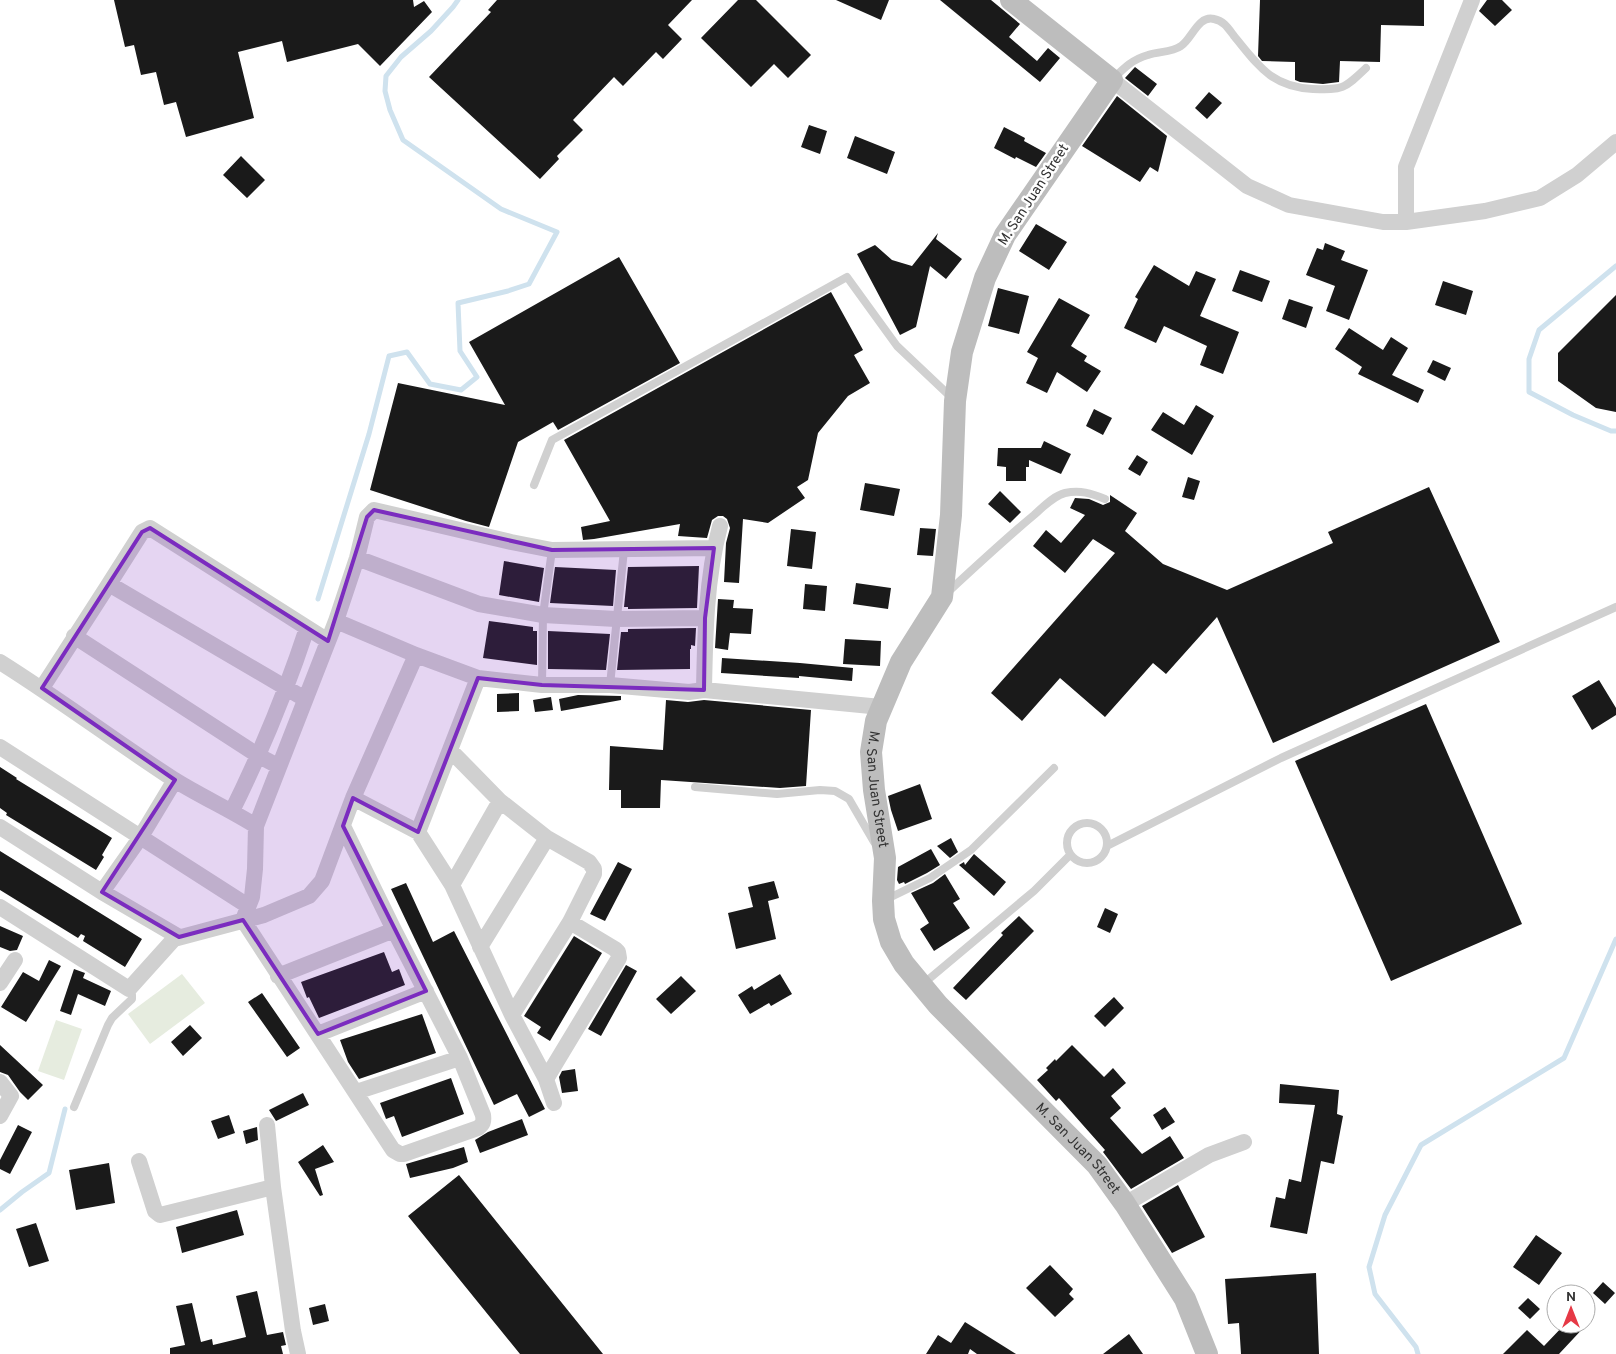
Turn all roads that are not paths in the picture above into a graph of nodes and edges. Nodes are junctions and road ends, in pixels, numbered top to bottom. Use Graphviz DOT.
graph roads {
  1 [pos="1011,0"];
  2 [pos="1472,0"];
  3 [pos="1366,68"];
  4 [pos="1112,80"];
  5 [pos="1616,142"];
  6 [pos="1406,222"];
  7 [pos="955,401"];
  8 [pos="534,485"];
  9 [pos="1105,499"];
  10 [pos="720,526"];
  11 [pos="714,548"];
  12 [pos="552,550"];
  13 [pos="624,550"];
  14 [pos="357,558"];
  15 [pos="109,584"];
  16 [pos="942,597"];
  17 [pos="1616,607"];
  18 [pos="543,615"];
  19 [pos="706,618"];
  20 [pos="616,619"];
  21 [pos="336,621"];
  22 [pos="307,628"];
  23 [pos="74,636"];
  24 [pos="328,641"];
  25 [pos="416,655"];
  26 [pos="0,662"];
  27 [pos="478,678"];
  28 [pos="542,685"];
  29 [pos="610,685"];
  30 [pos="287,687"];
  31 [pos="42,688"];
  32 [pos="704,690"];
  33 [pos="305,698"];
  34 [pos="881,707"];
  35 [pos="0,748"];
  36 [pos="450,750"];
  37 [pos="259,756"];
  38 [pos="278,766"];
  39 [pos="1054,768"];
  40 [pos="175,780"];
  41 [pos="694,787"];
  42 [pos="354,798"];
  43 [pos="500,801"];
  44 [pos="232,811"];
  45 [pos="256,826"];
  46 [pos="343,826"];
  47 [pos="0,827"];
  48 [pos="418,832"];
  49 [pos="140,838"];
  50 [pos="547,838"];
  51 [pos="1107,846"];
  52 [pos="1070,855"];
  53 [pos="885,858"];
  54 [pos="452,885"];
  55 [pos="102,892"];
  56 [pos="883,901"];
  57 [pos="0,907"];
  58 [pos="246,913"];
  59 [pos="570,922"];
  60 [pos="394,930"];
  61 [pos="179,937"];
  62 [pos="480,947"];
  63 [pos="15,960"];
  64 [pos="278,976"];
  65 [pos="0,982"];
  66 [pos="921,985"];
  67 [pos="129,989"];
  68 [pos="426,991"];
  69 [pos="512,1015"];
  70 [pos="318,1034"];
  71 [pos="460,1058"];
  72 [pos="546,1079"];
  73 [pos="0,1082"];
  74 [pos="356,1092"];
  75 [pos="554,1102"];
  76 [pos="74,1107"];
  77 [pos="0,1116"];
  78 [pos="267,1124"];
  79 [pos="1244,1142"];
  80 [pos="139,1161"];
  81 [pos="274,1187"];
  82 [pos="1126,1204"];
  83 [pos="298,1354"];
  84 [pos="1207,1354"];
  1 -- 4 [label="street"];
  2 -- 6 [label="street"];
  3 -- 4 [label="lane"];
  4 -- 6 [label="street"];
  4 -- 7 [label="street, M. San Juan Street"];
  5 -- 6 [label="street"];
  7 -- 8 [label="lane"];
  7 -- 16 [label="street, M. San Juan Street"];
  9 -- 16 [label="lane"];
  10 -- 11 [label="street"];
  11 -- 13 [label="street"];
  11 -- 19 [label="street"];
  12 -- 13 [label="street"];
  12 -- 14 [label="street"];
  12 -- 18 [label="lane"];
  13 -- 20 [label="lane"];
  14 -- 18 [label="street"];
  14 -- 21 [label="street"];
  15 -- 22 [label="street"];
  15 -- 23 [label="street"];
  15 -- 30 [label="street"];
  16 -- 34 [label="street, M. San Juan Street"];
  17 -- 51 [label="lane"];
  18 -- 20 [label="street"];
  18 -- 28 [label="lane"];
  19 -- 20 [label="street"];
  19 -- 32 [label="street"];
  20 -- 29 [label="lane"];
  21 -- 24 [label="street"];
  21 -- 25 [label="street"];
  22 -- 24 [label="street"];
  22 -- 30 [label="street"];
  23 -- 31 [label="street"];
  23 -- 37 [label="street"];
  24 -- 33 [label="street"];
  25 -- 27 [label="street"];
  25 -- 42 [label="street"];
  26 -- 31 [label="street"];
  27 -- 28 [label="street"];
  27 -- 36 [label="street"];
  28 -- 29 [label="street"];
  29 -- 32 [label="street"];
  30 -- 33 [label="street"];
  30 -- 37 [label="street"];
  31 -- 40 [label="street"];
  32 -- 34 [label="street"];
  33 -- 38 [label="street"];
  34 -- 53 [label="street, M. San Juan Street"];
  35 -- 49 [label="street"];
  36 -- 43 [label="street"];
  36 -- 48 [label="street"];
  37 -- 38 [label="street"];
  37 -- 44 [label="street"];
  38 -- 45 [label="street"];
  39 -- 56 [label="lane"];
  40 -- 44 [label="street"];
  40 -- 49 [label="street"];
  41 -- 53 [label="lane"];
  42 -- 46 [label="street"];
  42 -- 48 [label="street"];
  43 -- 50 [label="street"];
  43 -- 54 [label="street"];
  44 -- 45 [label="street"];
  45 -- 58 [label="street"];
  46 -- 58 [label="street"];
  46 -- 60 [label="street"];
  47 -- 55 [label="street"];
  48 -- 54 [label="street"];
  49 -- 55 [label="street"];
  49 -- 58 [label="street"];
  50 -- 59 [label="street"];
  50 -- 62 [label="street"];
  51 -- 52 [label="lane"];
  51 -- 52 [label="lane"];
  52 -- 66 [label="lane"];
  53 -- 56 [label="street, M. San Juan Street"];
  54 -- 62 [label="street"];
  55 -- 61 [label="street"];
  56 -- 66 [label="street, M. San Juan Street"];
  57 -- 67 [label="street"];
  58 -- 61 [label="street"];
  58 -- 64 [label="street"];
  59 -- 69 [label="street"];
  59 -- 72 [label="street"];
  60 -- 64 [label="street"];
  60 -- 68 [label="street"];
  61 -- 67 [label="street"];
  62 -- 69 [label="street"];
  63 -- 65 [label="street"];
  64 -- 70 [label="street"];
  66 -- 82 [label="street, M. San Juan Street"];
  67 -- 76 [label="lane"];
  68 -- 70 [label="street"];
  68 -- 71 [label="street"];
  69 -- 72 [label="street"];
  70 -- 74 [label="street"];
  71 -- 74 [label="street"];
  71 -- 74 [label="street"];
  72 -- 75 [label="street"];
  73 -- 77 [label="street"];
  78 -- 81 [label="street"];
  79 -- 82 [label="street"];
  80 -- 81 [label="street"];
  81 -- 83 [label="street"];
  82 -- 84 [label="street, M. San Juan Street"];
}
